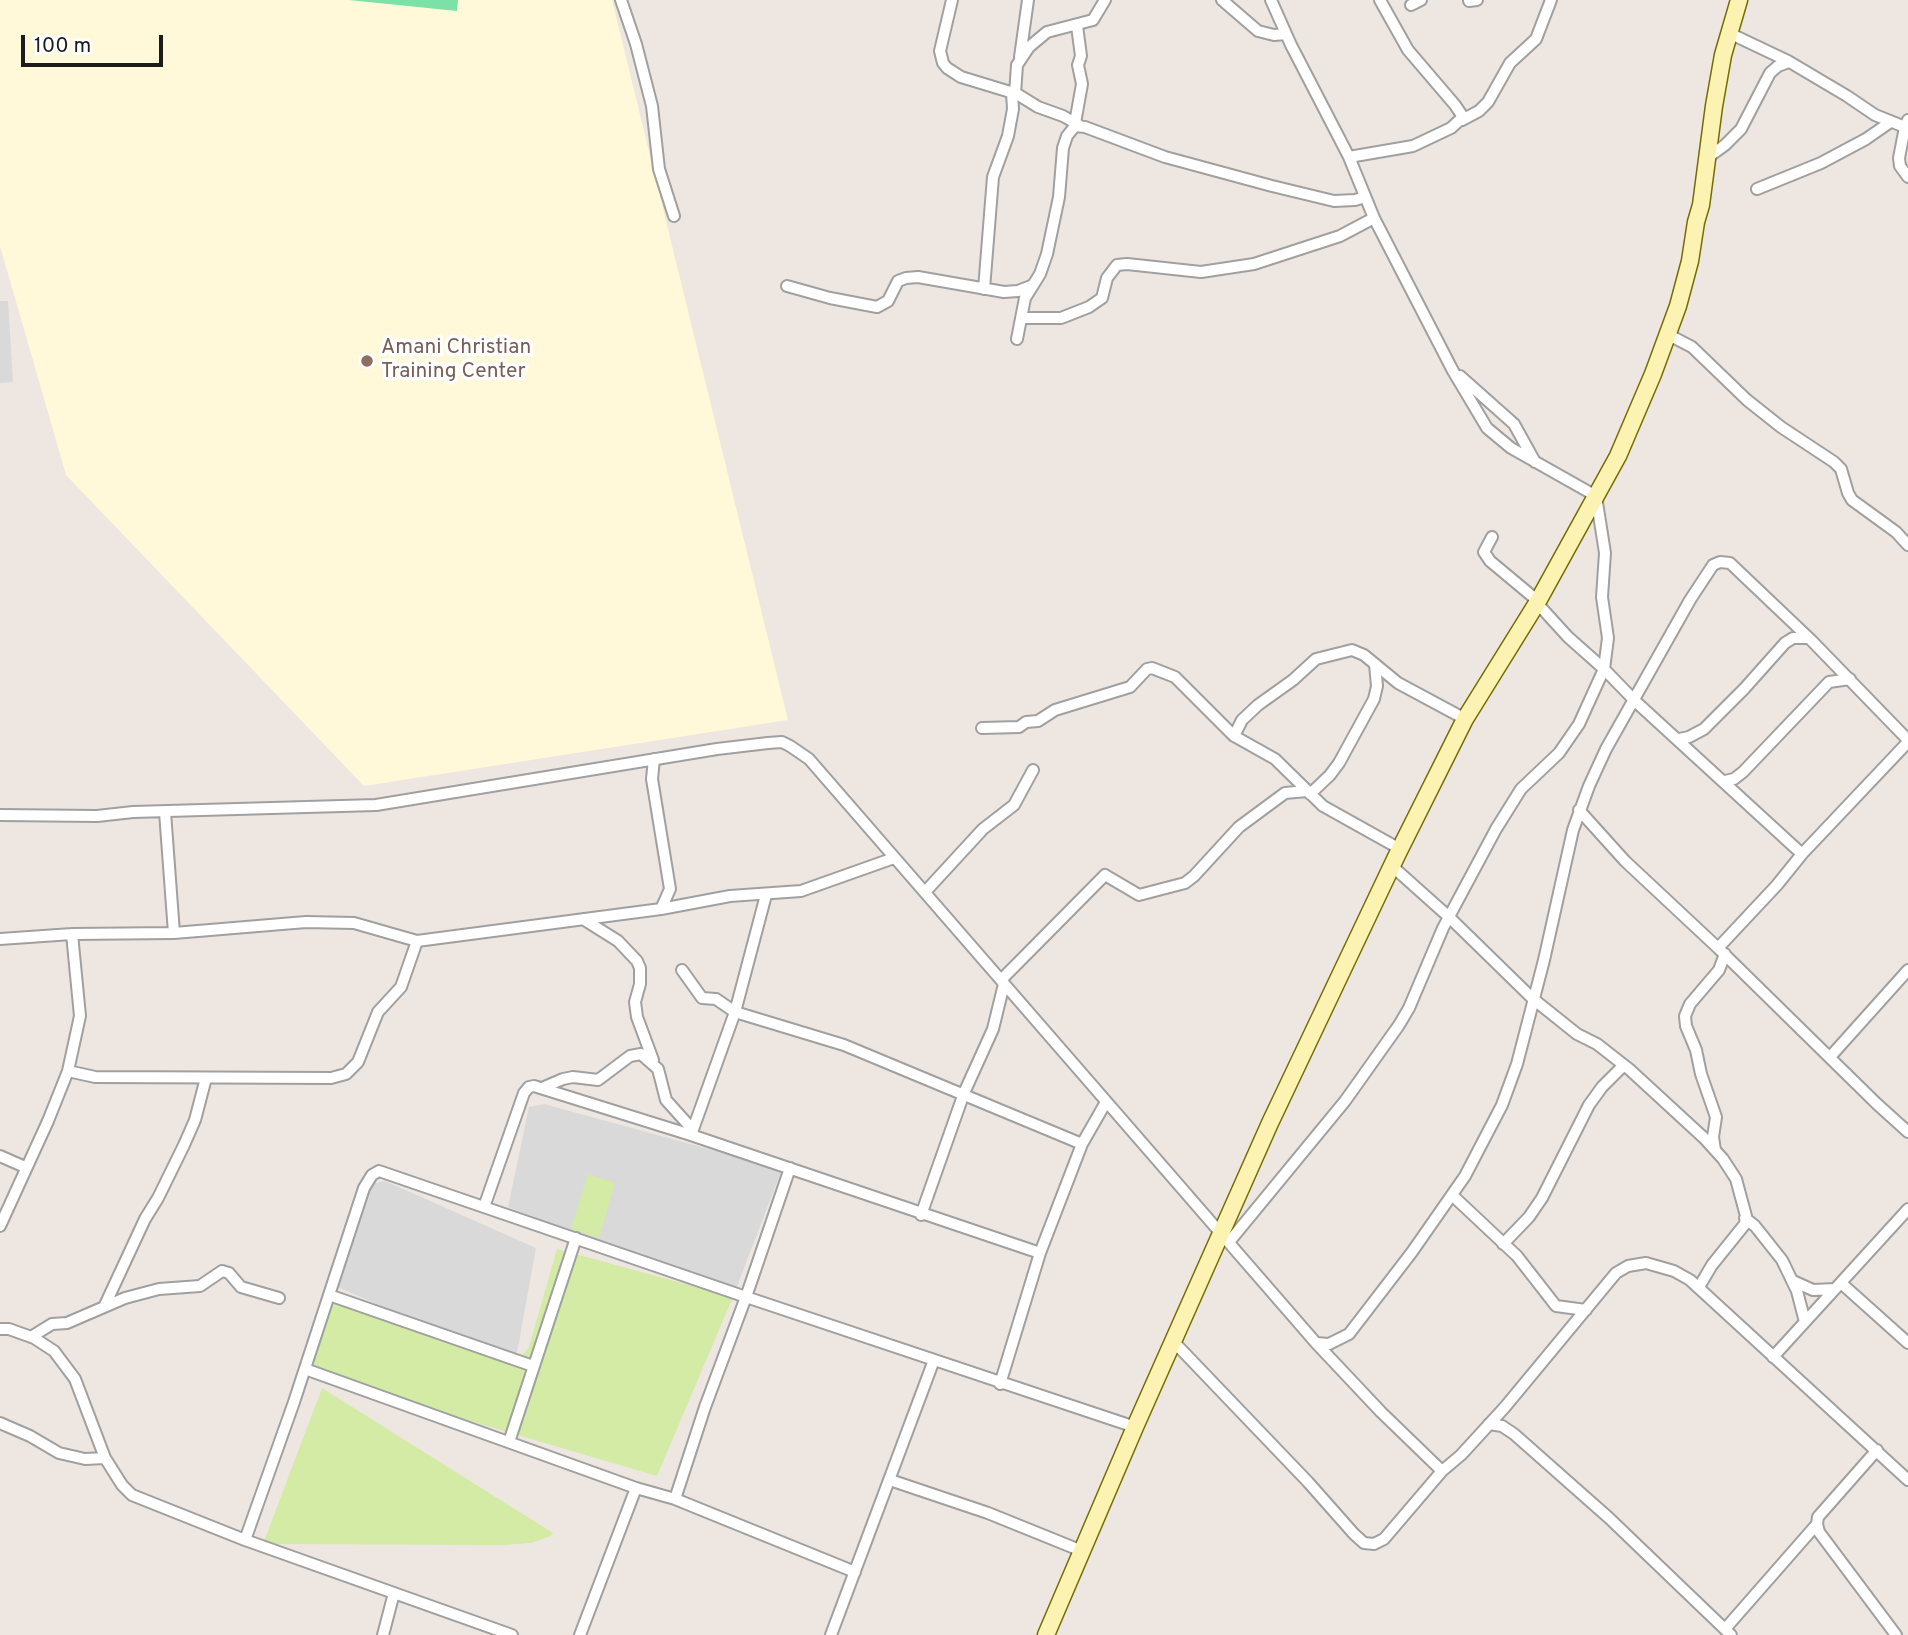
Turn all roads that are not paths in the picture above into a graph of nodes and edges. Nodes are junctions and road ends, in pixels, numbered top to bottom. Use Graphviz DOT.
graph roads {
  1 [pos="621,0"];
  2 [pos="952,0"];
  3 [pos="1028,0"];
  4 [pos="1105,0"];
  5 [pos="1222,0"];
  6 [pos="1271,0"];
  7 [pos="1380,0"];
  8 [pos="1477,0"];
  9 [pos="1551,0"];
  10 [pos="1739,0"];
  11 [pos="1469,1"];
  12 [pos="1077,26"];
  13 [pos="1729,33"];
  14 [pos="1286,34"];
  15 [pos="1019,59"];
  16 [pos="1789,62"];
  17 [pos="1014,93"];
  18 [pos="1462,120"];
  19 [pos="1889,122"];
  20 [pos="1077,124"];
  21 [pos="1906,124"];
  22 [pos="1905,150"];
  23 [pos="1349,157"];
  24 [pos="1707,158"];
  25 [pos="1908,177"];
  26 [pos="1757,189"];
  27 [pos="1364,197"];
  28 [pos="674,216"];
  29 [pos="1374,218"];
  30 [pos="1033,285"];
  31 [pos="788,286"];
  32 [pos="984,289"];
  33 [pos="1022,318"];
  34 [pos="1667,334"];
  35 [pos="1017,339"];
  36 [pos="1453,371"];
  37 [pos="1535,462"];
  38 [pos="1596,496"];
  39 [pos="1492,537"];
  40 [pos="1908,545"];
  41 [pos="1538,602"];
  42 [pos="1808,638"];
  43 [pos="1375,664"];
  44 [pos="1604,669"];
  45 [pos="1850,679"];
  46 [pos="1635,701"];
  47 [pos="1465,719"];
  48 [pos="1908,725"];
  49 [pos="1894,726"];
  50 [pos="982,728"];
  51 [pos="1234,737"];
  52 [pos="1679,739"];
  53 [pos="1908,741"];
  54 [pos="654,759"];
  55 [pos="1033,771"];
  56 [pos="1725,781"];
  57 [pos="1309,793"];
  58 [pos="1579,810"];
  59 [pos="165,812"];
  60 [pos="0,814"];
  61 [pos="1401,849"];
  62 [pos="1802,854"];
  63 [pos="894,858"];
  64 [pos="1392,866"];
  65 [pos="925,892"];
  66 [pos="766,895"];
  67 [pos="661,909"];
  68 [pos="1449,917"];
  69 [pos="583,919"];
  70 [pos="174,933"];
  71 [pos="72,934"];
  72 [pos="0,939"];
  73 [pos="417,941"];
  74 [pos="1721,951"];
  75 [pos="682,970"];
  76 [pos="1908,970"];
  77 [pos="1003,982"];
  78 [pos="1532,998"];
  79 [pos="735,1013"];
  80 [pos="1830,1057"];
  81 [pos="654,1064"];
  82 [pos="1624,1065"];
  83 [pos="68,1071"];
  84 [pos="206,1078"];
  85 [pos="542,1088"];
  86 [pos="964,1093"];
  87 [pos="1106,1102"];
  88 [pos="1908,1132"];
  89 [pos="692,1133"];
  90 [pos="1082,1144"];
  91 [pos="1715,1150"];
  92 [pos="0,1156"];
  93 [pos="26,1167"];
  94 [pos="790,1168"];
  95 [pos="1452,1195"];
  96 [pos="484,1207"];
  97 [pos="1908,1209"];
  98 [pos="921,1215"];
  99 [pos="1745,1217"];
  100 [pos="0,1226"];
  101 [pos="576,1238"];
  102 [pos="1225,1238"];
  103 [pos="1503,1244"];
  104 [pos="1040,1253"];
  105 [pos="1793,1281"];
  106 [pos="1838,1286"];
  107 [pos="1699,1287"];
  108 [pos="329,1296"];
  109 [pos="746,1297"];
  110 [pos="279,1298"];
  111 [pos="105,1305"];
  112 [pos="1586,1310"];
  113 [pos="1805,1322"];
  114 [pos="0,1329"];
  115 [pos="31,1337"];
  116 [pos="1173,1341"];
  117 [pos="1317,1343"];
  118 [pos="1908,1343"];
  119 [pos="1773,1357"];
  120 [pos="934,1360"];
  121 [pos="533,1366"];
  122 [pos="305,1369"];
  123 [pos="1000,1384"];
  124 [pos="1505,1407"];
  125 [pos="0,1423"];
  126 [pos="1489,1424"];
  127 [pos="1135,1427"];
  128 [pos="1507,1428"];
  129 [pos="509,1442"];
  130 [pos="1877,1450"];
  131 [pos="105,1458"];
  132 [pos="1443,1471"];
  133 [pos="890,1480"];
  134 [pos="1908,1480"];
  135 [pos="636,1488"];
  136 [pos="675,1499"];
  137 [pos="1817,1524"];
  138 [pos="245,1540"];
  139 [pos="1082,1551"];
  140 [pos="855,1573"];
  141 [pos="394,1593"];
  142 [pos="1728,1632"];
  143 [pos="383,1635"];
  144 [pos="512,1635"];
  145 [pos="580,1635"];
  146 [pos="831,1635"];
  147 [pos="1046,1635"];
  148 [pos="1896,1635"];
  1 -- 28 [label="street"];
  2 -- 17 [label="street"];
  3 -- 15 [label="street"];
  4 -- 12 [label="street"];
  5 -- 14 [label="street"];
  6 -- 14 [label="street"];
  7 -- 18 [label="street"];
  8 -- 11 [label="street"];
  9 -- 18 [label="street"];
  10 -- 13 [label="street"];
  12 -- 15 [label="street"];
  12 -- 20 [label="street"];
  13 -- 16 [label="street"];
  13 -- 24 [label="street"];
  14 -- 23 [label="street"];
  15 -- 17 [label="street"];
  16 -- 19 [label="street"];
  16 -- 24 [label="street"];
  17 -- 20 [label="street"];
  17 -- 32 [label="street"];
  18 -- 23 [label="street"];
  19 -- 21 [label="street"];
  19 -- 26 [label="street"];
  20 -- 27 [label="street"];
  20 -- 30 [label="street"];
  21 -- 22 [label="street"];
  22 -- 25 [label="street"];
  23 -- 27 [label="street"];
  24 -- 34 [label="street"];
  27 -- 29 [label="street"];
  29 -- 33 [label="street"];
  29 -- 36 [label="street"];
  30 -- 32 [label="street"];
  30 -- 33 [label="street"];
  31 -- 32 [label="street"];
  33 -- 35 [label="street"];
  34 -- 38 [label="street"];
  34 -- 40 [label="street"];
  36 -- 37 [label="street"];
  36 -- 37 [label="street"];
  37 -- 38 [label="street"];
  38 -- 41 [label="street"];
  38 -- 44 [label="street"];
  39 -- 41 [label="street"];
  41 -- 44 [label="street"];
  41 -- 47 [label="street"];
  42 -- 45 [label="street"];
  42 -- 46 [label="street"];
  42 -- 52 [label="street"];
  43 -- 47 [label="street"];
  43 -- 51 [label="street"];
  43 -- 57 [label="street"];
  44 -- 46 [label="street"];
  44 -- 68 [label="street"];
  45 -- 49 [label="street"];
  45 -- 56 [label="street"];
  46 -- 52 [label="street"];
  46 -- 58 [label="street"];
  47 -- 61 [label="street"];
  48 -- 49 [label="street"];
  49 -- 53 [label="street"];
  50 -- 51 [label="street"];
  51 -- 57 [label="street"];
  52 -- 56 [label="street"];
  53 -- 62 [label="street"];
  54 -- 59 [label="street"];
  54 -- 63 [label="street"];
  54 -- 67 [label="street"];
  55 -- 65 [label="street"];
  56 -- 62 [label="street"];
  57 -- 61 [label="street"];
  57 -- 77 [label="street"];
  58 -- 74 [label="street"];
  58 -- 78 [label="street"];
  59 -- 60 [label="street"];
  59 -- 70 [label="street"];
  61 -- 64 [label="street"];
  62 -- 74 [label="street"];
  63 -- 65 [label="street"];
  63 -- 66 [label="street"];
  64 -- 68 [label="street"];
  64 -- 102 [label="street"];
  65 -- 77 [label="street"];
  66 -- 67 [label="street"];
  66 -- 79 [label="street"];
  67 -- 69 [label="street"];
  68 -- 78 [label="street"];
  68 -- 102 [label="street"];
  69 -- 73 [label="street"];
  69 -- 81 [label="street"];
  70 -- 71 [label="street"];
  70 -- 73 [label="street"];
  71 -- 72 [label="street"];
  71 -- 83 [label="street"];
  73 -- 84 [label="street"];
  74 -- 80 [label="street"];
  74 -- 91 [label="street"];
  75 -- 79 [label="street"];
  76 -- 80 [label="street"];
  77 -- 86 [label="street"];
  77 -- 87 [label="street"];
  78 -- 82 [label="street"];
  78 -- 95 [label="street"];
  79 -- 86 [label="street"];
  79 -- 89 [label="street"];
  80 -- 88 [label="street"];
  81 -- 85 [label="street"];
  81 -- 89 [label="street"];
  82 -- 91 [label="street"];
  82 -- 103 [label="street"];
  83 -- 84 [label="street"];
  83 -- 93 [label="street"];
  84 -- 111 [label="street"];
  85 -- 89 [label="street"];
  85 -- 96 [label="street"];
  86 -- 90 [label="street"];
  86 -- 98 [label="street"];
  87 -- 90 [label="street"];
  87 -- 102 [label="street"];
  89 -- 94 [label="street"];
  90 -- 104 [label="street"];
  91 -- 99 [label="street"];
  92 -- 93 [label="street"];
  93 -- 100 [label="street"];
  94 -- 98 [label="street"];
  94 -- 109 [label="street"];
  95 -- 103 [label="street"];
  95 -- 117 [label="street"];
  96 -- 101 [label="street"];
  96 -- 108 [label="street"];
  97 -- 106 [label="street"];
  98 -- 104 [label="street"];
  99 -- 105 [label="street"];
  99 -- 107 [label="street"];
  101 -- 109 [label="street"];
  101 -- 121 [label="street"];
  102 -- 116 [label="street"];
  102 -- 117 [label="street"];
  103 -- 112 [label="street"];
  104 -- 123 [label="street"];
  105 -- 106 [label="street"];
  105 -- 113 [label="street"];
  106 -- 113 [label="street"];
  106 -- 118 [label="street"];
  107 -- 112 [label="street"];
  107 -- 119 [label="street"];
  108 -- 121 [label="street"];
  108 -- 122 [label="street"];
  109 -- 120 [label="street"];
  109 -- 136 [label="street"];
  110 -- 111 [label="street"];
  111 -- 115 [label="street"];
  112 -- 124 [label="street"];
  113 -- 119 [label="street"];
  114 -- 115 [label="street"];
  115 -- 131 [label="street"];
  116 -- 127 [label="street"];
  116 -- 132 [label="street"];
  117 -- 132 [label="street"];
  119 -- 130 [label="street"];
  120 -- 123 [label="street"];
  120 -- 133 [label="street"];
  121 -- 129 [label="street"];
  122 -- 129 [label="street"];
  122 -- 138 [label="street"];
  123 -- 127 [label="street"];
  124 -- 126 [label="street"];
  124 -- 128 [label="street"];
  125 -- 131 [label="street"];
  126 -- 128 [label="street"];
  126 -- 132 [label="street"];
  127 -- 139 [label="street"];
  128 -- 142 [label="street"];
  129 -- 135 [label="street"];
  130 -- 134 [label="street"];
  130 -- 137 [label="street"];
  131 -- 138 [label="street"];
  133 -- 139 [label="street"];
  133 -- 140 [label="street"];
  135 -- 136 [label="street"];
  135 -- 145 [label="street"];
  136 -- 140 [label="street"];
  137 -- 142 [label="street"];
  137 -- 148 [label="street"];
  138 -- 141 [label="street"];
  139 -- 147 [label="street"];
  140 -- 146 [label="street"];
  141 -- 143 [label="street"];
  141 -- 144 [label="street"];
}
